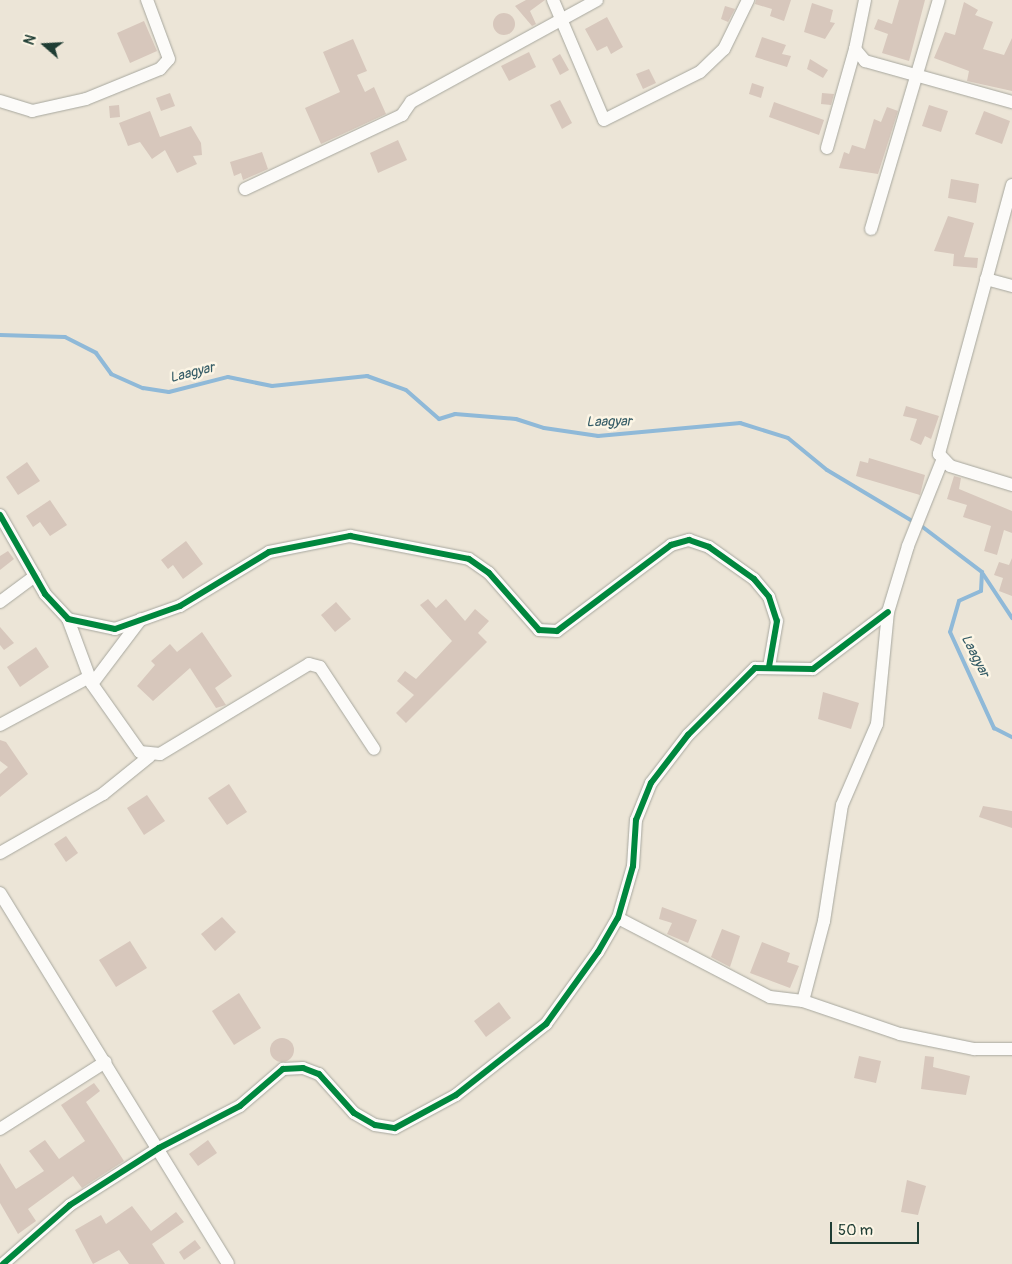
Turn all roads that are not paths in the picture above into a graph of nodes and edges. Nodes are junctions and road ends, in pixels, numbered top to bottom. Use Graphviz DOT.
graph roads {
  1 [pos="147,0"];
  2 [pos="553,0"];
  3 [pos="597,0"];
  4 [pos="748,0"];
  5 [pos="865,0"];
  6 [pos="940,0"];
  7 [pos="562,21"];
  8 [pos="855,49"];
  9 [pos="914,75"];
  10 [pos="0,101"];
  11 [pos="1012,102"];
  12 [pos="827,148"];
  13 [pos="1012,185"];
  14 [pos="245,189"];
  15 [pos="872,228"];
  16 [pos="986,279"];
  17 [pos="1012,286"];
  18 [pos="942,461"];
  19 [pos="1012,485"];
  20 [pos="0,515"];
  21 [pos="35,576"];
  22 [pos="0,602"];
  23 [pos="888,612"];
  24 [pos="68,619"];
  25 [pos="141,619"];
  26 [pos="769,667"];
  27 [pos="91,681"];
  28 [pos="0,725"];
  29 [pos="374,748"];
  30 [pos="150,756"];
  31 [pos="0,853"];
  32 [pos="0,893"];
  33 [pos="618,918"];
  34 [pos="803,1001"];
  35 [pos="1012,1050"];
  36 [pos="105,1062"];
  37 [pos="0,1129"];
  38 [pos="159,1148"];
  39 [pos="4,1261"];
  40 [pos="222,1262"];
  1 -- 10 [label="street"];
  2 -- 7 [label="street"];
  3 -- 7 [label="street"];
  4 -- 7 [label="street"];
  5 -- 8 [label="street"];
  6 -- 9 [label="street"];
  7 -- 14 [label="street"];
  8 -- 9 [label="street"];
  8 -- 12 [label="street"];
  9 -- 11 [label="street"];
  9 -- 15 [label="street"];
  13 -- 16 [label="street"];
  16 -- 17 [label="street"];
  16 -- 18 [label="street"];
  18 -- 19 [label="street"];
  18 -- 23 [label="street"];
  20 -- 21 [label="street"];
  21 -- 22 [label="street"];
  21 -- 24 [label="street"];
  23 -- 26 [label="street"];
  23 -- 34 [label="street"];
  24 -- 25 [label="street"];
  24 -- 27 [label="street"];
  25 -- 26 [label="street"];
  25 -- 27 [label="street"];
  26 -- 33 [label="street"];
  27 -- 28 [label="street"];
  27 -- 30 [label="street"];
  29 -- 30 [label="street"];
  30 -- 31 [label="street"];
  32 -- 36 [label="street"];
  33 -- 34 [label="street"];
  33 -- 38 [label="street"];
  34 -- 35 [label="street"];
  36 -- 37 [label="street"];
  36 -- 38 [label="street"];
  38 -- 39 [label="street"];
  38 -- 40 [label="street"];
}
